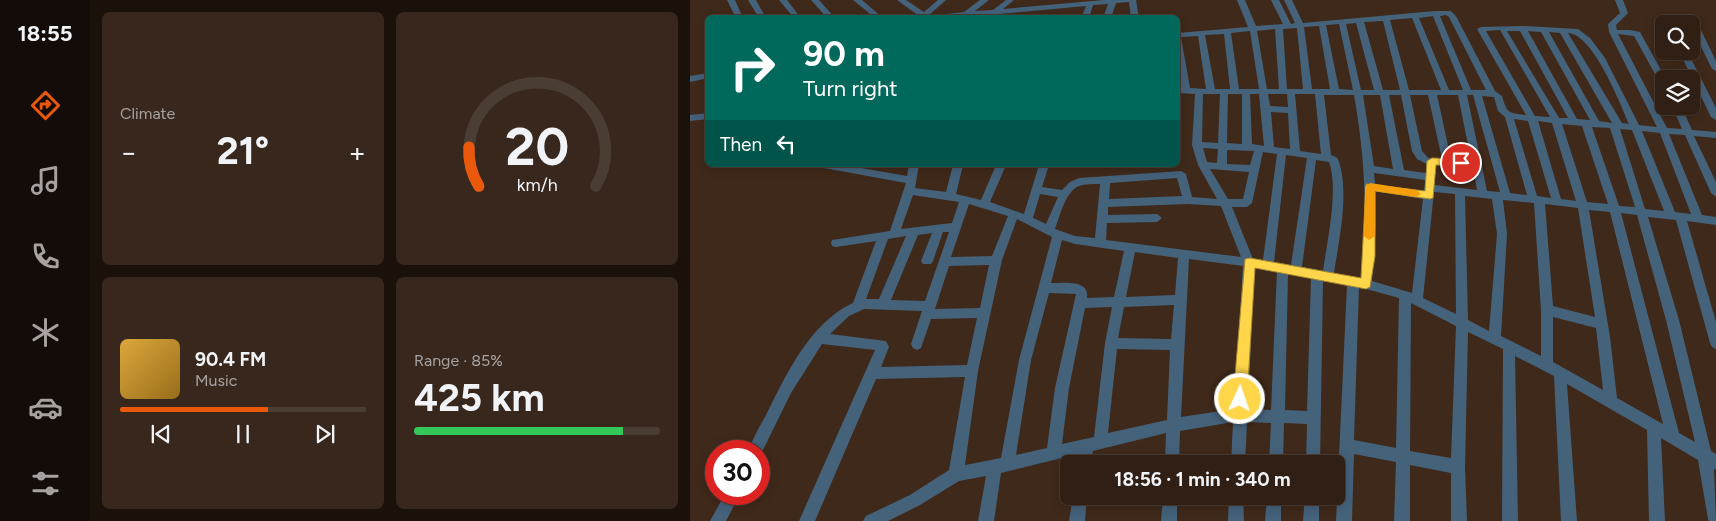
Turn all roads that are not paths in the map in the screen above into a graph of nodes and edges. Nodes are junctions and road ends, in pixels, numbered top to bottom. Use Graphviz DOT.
graph roads {
  1 [pos="731,0"];
  2 [pos="752,0"];
  3 [pos="783,0"];
  4 [pos="815,0"];
  5 [pos="857,0"];
  6 [pos="901,0"];
  7 [pos="942,0"];
  8 [pos="985,0"];
  9 [pos="1010,0"];
  10 [pos="1128,0"];
  11 [pos="1132,0"];
  12 [pos="1241,0"];
  13 [pos="1275,0"];
  14 [pos="1288,0"];
  15 [pos="1619,0"];
  16 [pos="1112,1"];
  17 [pos="1019,2"];
  18 [pos="1078,2"];
  19 [pos="1062,3"];
  20 [pos="1090,4"];
  21 [pos="1038,5"];
  22 [pos="1003,12"];
  23 [pos="1435,13"];
  24 [pos="967,14"];
  25 [pos="1414,14"];
  26 [pos="738,15"];
  27 [pos="762,15"];
  28 [pos="796,15"];
  29 [pos="829,15"];
  30 [pos="876,15"];
  31 [pos="921,15"];
  32 [pos="926,15"];
  33 [pos="953,15"];
  34 [pos="1057,15"];
  35 [pos="1086,15"];
  36 [pos="1107,15"];
  37 [pos="1134,15"];
  38 [pos="1386,17"];
  39 [pos="1359,19"];
  40 [pos="1342,21"];
  41 [pos="1322,23"];
  42 [pos="1300,25"];
  43 [pos="1283,27"];
  44 [pos="1502,28"];
  45 [pos="1522,28"];
  46 [pos="1543,29"];
  47 [pos="1227,30"];
  48 [pos="1253,30"];
  49 [pos="1562,30"];
  50 [pos="1201,32"];
  51 [pos="1613,32"];
  52 [pos="1180,36"];
  53 [pos="1700,36"];
  54 [pos="1688,60"];
  55 [pos="1180,64"];
  56 [pos="1716,69"];
  57 [pos="1657,70"];
  58 [pos="705,76"];
  59 [pos="690,79"];
  60 [pos="1182,91"];
  61 [pos="1199,91"];
  62 [pos="1211,91"];
  63 [pos="1235,91"];
  64 [pos="1224,92"];
  65 [pos="1246,92"];
  66 [pos="1264,92"];
  67 [pos="1287,92"];
  68 [pos="1308,92"];
  69 [pos="1319,92"];
  70 [pos="1335,92"];
  71 [pos="1358,92"];
  72 [pos="1381,92"];
  73 [pos="1405,93"];
  74 [pos="1432,93"];
  75 [pos="1446,93"];
  76 [pos="1469,93"];
  77 [pos="1491,93"];
  78 [pos="1266,109"];
  79 [pos="1293,110"];
  80 [pos="1680,115"];
  81 [pos="705,116"];
  82 [pos="1509,116"];
  83 [pos="1716,117"];
  84 [pos="690,118"];
  85 [pos="1532,118"];
  86 [pos="1556,120"];
  87 [pos="1574,122"];
  88 [pos="1591,123"];
  89 [pos="1616,126"];
  90 [pos="1636,127"];
  91 [pos="1663,129"];
  92 [pos="1689,132"];
  93 [pos="1715,136"];
  94 [pos="1197,145"];
  95 [pos="1224,146"];
  96 [pos="1247,148"];
  97 [pos="1264,149"];
  98 [pos="1282,151"];
  99 [pos="1295,153"];
  100 [pos="1312,155"];
  101 [pos="1326,157"];
  102 [pos="1432,161"];
  103 [pos="1447,162"];
  104 [pos="1475,164"];
  105 [pos="1203,166"];
  106 [pos="1222,166"];
  107 [pos="846,167"];
  108 [pos="914,167"];
  109 [pos="957,167"];
  110 [pos="1000,167"];
  111 [pos="1043,167"];
  112 [pos="1254,169"];
  113 [pos="1370,169"];
  114 [pos="879,170"];
  115 [pos="1399,172"];
  116 [pos="1431,177"];
  117 [pos="1105,180"];
  118 [pos="910,185"];
  119 [pos="1370,187"];
  120 [pos="1037,190"];
  121 [pos="1430,192"];
  122 [pos="1460,192"];
  123 [pos="1716,193"];
  124 [pos="1064,194"];
  125 [pos="1483,194"];
  126 [pos="950,196"];
  127 [pos="1501,196"];
  128 [pos="965,200"];
  129 [pos="1188,200"];
  130 [pos="1536,200"];
  131 [pos="1558,202"];
  132 [pos="1104,203"];
  133 [pos="1225,203"];
  134 [pos="984,205"];
  135 [pos="1583,205"];
  136 [pos="1615,210"];
  137 [pos="1642,213"];
  138 [pos="1014,214"];
  139 [pos="1676,216"];
  140 [pos="1157,218"];
  141 [pos="1104,219"];
  142 [pos="1698,219"];
  143 [pos="1027,220"];
  144 [pos="1716,221"];
  145 [pos="957,227"];
  146 [pos="939,228"];
  147 [pos="914,231"];
  148 [pos="889,234"];
  149 [pos="1054,234"];
  150 [pos="836,243"];
  151 [pos="1100,244"];
  152 [pos="1130,247"];
  153 [pos="1184,253"];
  154 [pos="996,260"];
  155 [pos="927,261"];
  156 [pos="946,262"];
  157 [pos="1250,262"];
  158 [pos="1268,265"];
  159 [pos="1283,267"];
  160 [pos="1296,270"];
  161 [pos="1323,275"];
  162 [pos="1360,283"];
  163 [pos="1043,288"];
  164 [pos="1411,298"];
  165 [pos="1121,300"];
  166 [pos="1180,300"];
  167 [pos="1079,303"];
  168 [pos="883,304"];
  169 [pos="858,305"];
  170 [pos="928,310"];
  171 [pos="1547,310"];
  172 [pos="984,313"];
  173 [pos="1462,323"];
  174 [pos="1601,324"];
  175 [pos="818,338"];
  176 [pos="1495,340"];
  177 [pos="1111,343"];
  178 [pos="1716,343"];
  179 [pos="917,344"];
  180 [pos="1177,345"];
  181 [pos="1509,346"];
  182 [pos="1547,365"];
  183 [pos="972,371"];
  184 [pos="1560,372"];
  185 [pos="873,373"];
  186 [pos="1611,401"];
  187 [pos="1239,415"];
  188 [pos="1278,417"];
  189 [pos="1315,418"];
  190 [pos="1173,425"];
  191 [pos="1654,426"];
  192 [pos="1673,437"];
  193 [pos="761,440"];
  194 [pos="1093,443"];
  195 [pos="1348,446"];
  196 [pos="1054,452"];
  197 [pos="1088,455"];
  198 [pos="1172,455"];
  199 [pos="1238,455"];
  200 [pos="1276,455"];
  201 [pos="1313,455"];
  202 [pos="1403,456"];
  203 [pos="1711,460"];
  204 [pos="1001,466"];
  205 [pos="1458,468"];
  206 [pos="956,474"];
  207 [pos="727,505"];
  208 [pos="1079,505"];
  209 [pos="1170,505"];
  210 [pos="1236,505"];
  211 [pos="1274,505"];
  212 [pos="1312,505"];
  213 [pos="1716,519"];
  214 [pos="718,521"];
  215 [pos="807,521"];
  216 [pos="872,521"];
  217 [pos="986,521"];
  218 [pos="1077,521"];
  219 [pos="1169,521"];
  220 [pos="1236,521"];
  221 [pos="1273,521"];
  222 [pos="1311,521"];
  223 [pos="1344,521"];
  224 [pos="1402,521"];
  225 [pos="1459,521"];
  226 [pos="1510,521"];
  227 [pos="1569,521"];
  228 [pos="1657,521"];
  1 -- 26 [label="street"];
  2 -- 27 [label="street"];
  3 -- 28 [label="street"];
  4 -- 29 [label="street"];
  5 -- 30 [label="street"];
  6 -- 31 [label="street"];
  7 -- 32 [label="street"];
  8 -- 24 [label="street"];
  9 -- 22 [label="street"];
  10 -- 16 [label="street"];
  11 -- 37 [label="street"];
  12 -- 48 [label="street"];
  13 -- 43 [label="street"];
  14 -- 42 [label="street"];
  15 -- 51 [label="street"];
  16 -- 20 [label="street"];
  16 -- 36 [label="street"];
  17 -- 22 [label="street"];
  18 -- 19 [label="street"];
  18 -- 20 [label="street"];
  19 -- 21 [label="street"];
  19 -- 34 [label="street"];
  20 -- 35 [label="street"];
  21 -- 22 [label="street"];
  22 -- 24 [label="street"];
  23 -- 25 [label="street"];
  23 -- 76 [label="street"];
  23 -- 77 [label="street"];
  24 -- 33 [label="street"];
  25 -- 38 [label="street"];
  25 -- 75 [label="street"];
  38 -- 39 [label="street"];
  38 -- 73 [label="street"];
  39 -- 40 [label="street"];
  39 -- 72 [label="street"];
  40 -- 41 [label="street"];
  40 -- 71 [label="street"];
  41 -- 42 [label="street"];
  41 -- 70 [label="street"];
  42 -- 43 [label="street"];
  42 -- 68 [label="street"];
  43 -- 48 [label="street"];
  43 -- 67 [label="street"];
  44 -- 45 [label="street"];
  44 -- 85 [label="street"];
  44 -- 86 [label="street"];
  45 -- 46 [label="street"];
  45 -- 87 [label="street"];
  46 -- 49 [label="street"];
  46 -- 88 [label="street"];
  47 -- 48 [label="street"];
  47 -- 50 [label="street"];
  47 -- 63 [label="street"];
  48 -- 66 [label="street"];
  49 -- 89 [label="street"];
  49 -- 90 [label="street"];
  50 -- 52 [label="street"];
  50 -- 62 [label="street"];
  51 -- 57 [label="street"];
  51 -- 91 [label="street"];
  53 -- 56 [label="street"];
  54 -- 83 [label="street"];
  55 -- 60 [label="street"];
  58 -- 59 [label="street"];
  60 -- 61 [label="street"];
  61 -- 62 [label="street"];
  61 -- 94 [label="street"];
  62 -- 64 [label="street"];
  63 -- 64 [label="street"];
  63 -- 65 [label="street"];
  64 -- 95 [label="street"];
  65 -- 66 [label="street"];
  65 -- 96 [label="street"];
  66 -- 67 [label="street"];
  66 -- 78 [label="street"];
  67 -- 68 [label="street"];
  67 -- 79 [label="street"];
  68 -- 69 [label="street"];
  69 -- 70 [label="street"];
  69 -- 101 [label="street"];
  70 -- 71 [label="street"];
  71 -- 72 [label="street"];
  71 -- 113 [label="street"];
  72 -- 73 [label="street"];
  72 -- 115 [label="street"];
  73 -- 74 [label="street"];
  73 -- 102 [label="street"];
  74 -- 75 [label="street"];
  74 -- 103 [label="street"];
  75 -- 76 [label="street"];
  76 -- 77 [label="street"];
  76 -- 104 [label="street"];
  76 -- 127 [label="street"];
  77 -- 82 [label="street"];
  78 -- 79 [label="street"];
  78 -- 97 [label="street"];
  79 -- 99 [label="street"];
  80 -- 92 [label="street"];
  81 -- 84 [label="street"];
  82 -- 85 [label="street"];
  82 -- 130 [label="street"];
  85 -- 86 [label="street"];
  85 -- 131 [label="street"];
  86 -- 87 [label="street"];
  86 -- 135 [label="street"];
  87 -- 88 [label="street"];
  88 -- 89 [label="street"];
  88 -- 136 [label="street"];
  89 -- 90 [label="street"];
  89 -- 137 [label="street"];
  90 -- 91 [label="street"];
  90 -- 139 [label="street"];
  91 -- 92 [label="street"];
  91 -- 142 [label="street"];
  92 -- 93 [label="street"];
  92 -- 123 [label="street"];
  94 -- 95 [label="street"];
  94 -- 105 [label="street"];
  95 -- 96 [label="street"];
  95 -- 106 [label="street"];
  96 -- 97 [label="street"];
  97 -- 98 [label="street"];
  97 -- 112 [label="street"];
  98 -- 99 [label="street"];
  98 -- 158 [label="street"];
  99 -- 100 [label="street"];
  100 -- 101 [label="street"];
  100 -- 160 [label="street"];
  101 -- 161 [label="street"];
  102 -- 103 [label="street"];
  102 -- 116 [label="street"];
  103 -- 104 [label="street"];
  104 -- 125 [label="street"];
  105 -- 106 [label="street"];
  105 -- 133 [label="street"];
  106 -- 112 [label="street"];
  107 -- 114 [label="street"];
  108 -- 118 [label="street"];
  109 -- 126 [label="street"];
  110 -- 134 [label="street"];
  111 -- 120 [label="street"];
  112 -- 133 [label="street"];
  113 -- 115 [label="street"];
  113 -- 119 [label="street"];
  114 -- 118 [label="street"];
  115 -- 116 [label="street"];
  116 -- 121 [label="street"];
  117 -- 124 [label="street"];
  117 -- 129 [label="street"];
  117 -- 132 [label="street"];
  118 -- 126 [label="street"];
  118 -- 148 [label="street"];
  119 -- 121 [label="street"];
  119 -- 162 [label="street"];
  120 -- 124 [label="street"];
  120 -- 143 [label="street"];
  121 -- 122 [label="street"];
  121 -- 164 [label="street"];
  122 -- 125 [label="street"];
  122 -- 173 [label="street"];
  124 -- 149 [label="street"];
  125 -- 127 [label="street"];
  126 -- 128 [label="street"];
  127 -- 130 [label="street"];
  127 -- 176 [label="street"];
  128 -- 134 [label="street"];
  128 -- 145 [label="street"];
  129 -- 132 [label="street"];
  129 -- 133 [label="street"];
  130 -- 131 [label="street"];
  130 -- 171 [label="street"];
  131 -- 135 [label="street"];
  132 -- 141 [label="street"];
  133 -- 157 [label="street"];
  134 -- 138 [label="street"];
  135 -- 136 [label="street"];
  135 -- 174 [label="street"];
  136 -- 137 [label="street"];
  136 -- 192 [label="street"];
  137 -- 139 [label="street"];
  137 -- 203 [label="street"];
  138 -- 143 [label="street"];
  138 -- 154 [label="street"];
  139 -- 142 [label="street"];
  139 -- 178 [label="street"];
  140 -- 141 [label="street"];
  141 -- 151 [label="street"];
  142 -- 144 [label="street"];
  143 -- 149 [label="street"];
  145 -- 146 [label="street"];
  145 -- 156 [label="street"];
  146 -- 147 [label="street"];
  146 -- 155 [label="street"];
  147 -- 148 [label="street"];
  147 -- 168 [label="street"];
  148 -- 150 [label="street"];
  148 -- 169 [label="street"];
  149 -- 151 [label="street"];
  149 -- 163 [label="street"];
  151 -- 152 [label="street"];
  152 -- 153 [label="street"];
  152 -- 165 [label="street"];
  153 -- 157 [label="street"];
  153 -- 166 [label="street"];
  154 -- 156 [label="street"];
  154 -- 172 [label="street"];
  156 -- 170 [label="street"];
  157 -- 158 [label="street"];
  157 -- 187 [label="street"];
  158 -- 159 [label="street"];
  159 -- 160 [label="street"];
  159 -- 188 [label="street"];
  160 -- 161 [label="street"];
  161 -- 162 [label="street"];
  161 -- 189 [label="street"];
  162 -- 164 [label="street"];
  162 -- 195 [label="street"];
  163 -- 167 [label="street"];
  163 -- 204 [label="street"];
  164 -- 173 [label="street"];
  164 -- 202 [label="street"];
  165 -- 166 [label="street"];
  165 -- 167 [label="street"];
  165 -- 177 [label="street"];
  166 -- 180 [label="street"];
  167 -- 196 [label="street"];
  168 -- 169 [label="street"];
  168 -- 170 [label="street"];
  169 -- 175 [label="street"];
  170 -- 172 [label="street"];
  170 -- 179 [label="street"];
  171 -- 174 [label="street"];
  171 -- 182 [label="street"];
  172 -- 183 [label="street"];
  173 -- 176 [label="street"];
  173 -- 205 [label="street"];
  174 -- 186 [label="street"];
  175 -- 185 [label="street"];
  175 -- 193 [label="street"];
  176 -- 181 [label="street"];
  177 -- 180 [label="street"];
  177 -- 194 [label="street"];
  180 -- 190 [label="street"];
  181 -- 182 [label="street"];
  181 -- 226 [label="street"];
  182 -- 184 [label="street"];
  183 -- 185 [label="street"];
  183 -- 206 [label="street"];
  184 -- 186 [label="street"];
  184 -- 227 [label="street"];
  185 -- 215 [label="street"];
  186 -- 191 [label="street"];
  187 -- 188 [label="street"];
  187 -- 190 [label="street"];
  187 -- 199 [label="street"];
  188 -- 189 [label="street"];
  188 -- 200 [label="street"];
  189 -- 201 [label="street"];
  190 -- 194 [label="street"];
  190 -- 198 [label="street"];
  191 -- 192 [label="street"];
  191 -- 228 [label="street"];
  192 -- 203 [label="street"];
  194 -- 196 [label="street"];
  194 -- 197 [label="street"];
  195 -- 202 [label="street"];
  195 -- 223 [label="street"];
  196 -- 204 [label="street"];
  202 -- 205 [label="street"];
  202 -- 224 [label="street"];
  203 -- 213 [label="street"];
  204 -- 206 [label="street"];
  204 -- 217 [label="street"];
  205 -- 225 [label="street"];
  206 -- 216 [label="street"];
  207 -- 214 [label="street"];
  208 -- 218 [label="street"];
  209 -- 219 [label="street"];
  210 -- 220 [label="street"];
  211 -- 221 [label="street"];
  212 -- 222 [label="street"];
}
